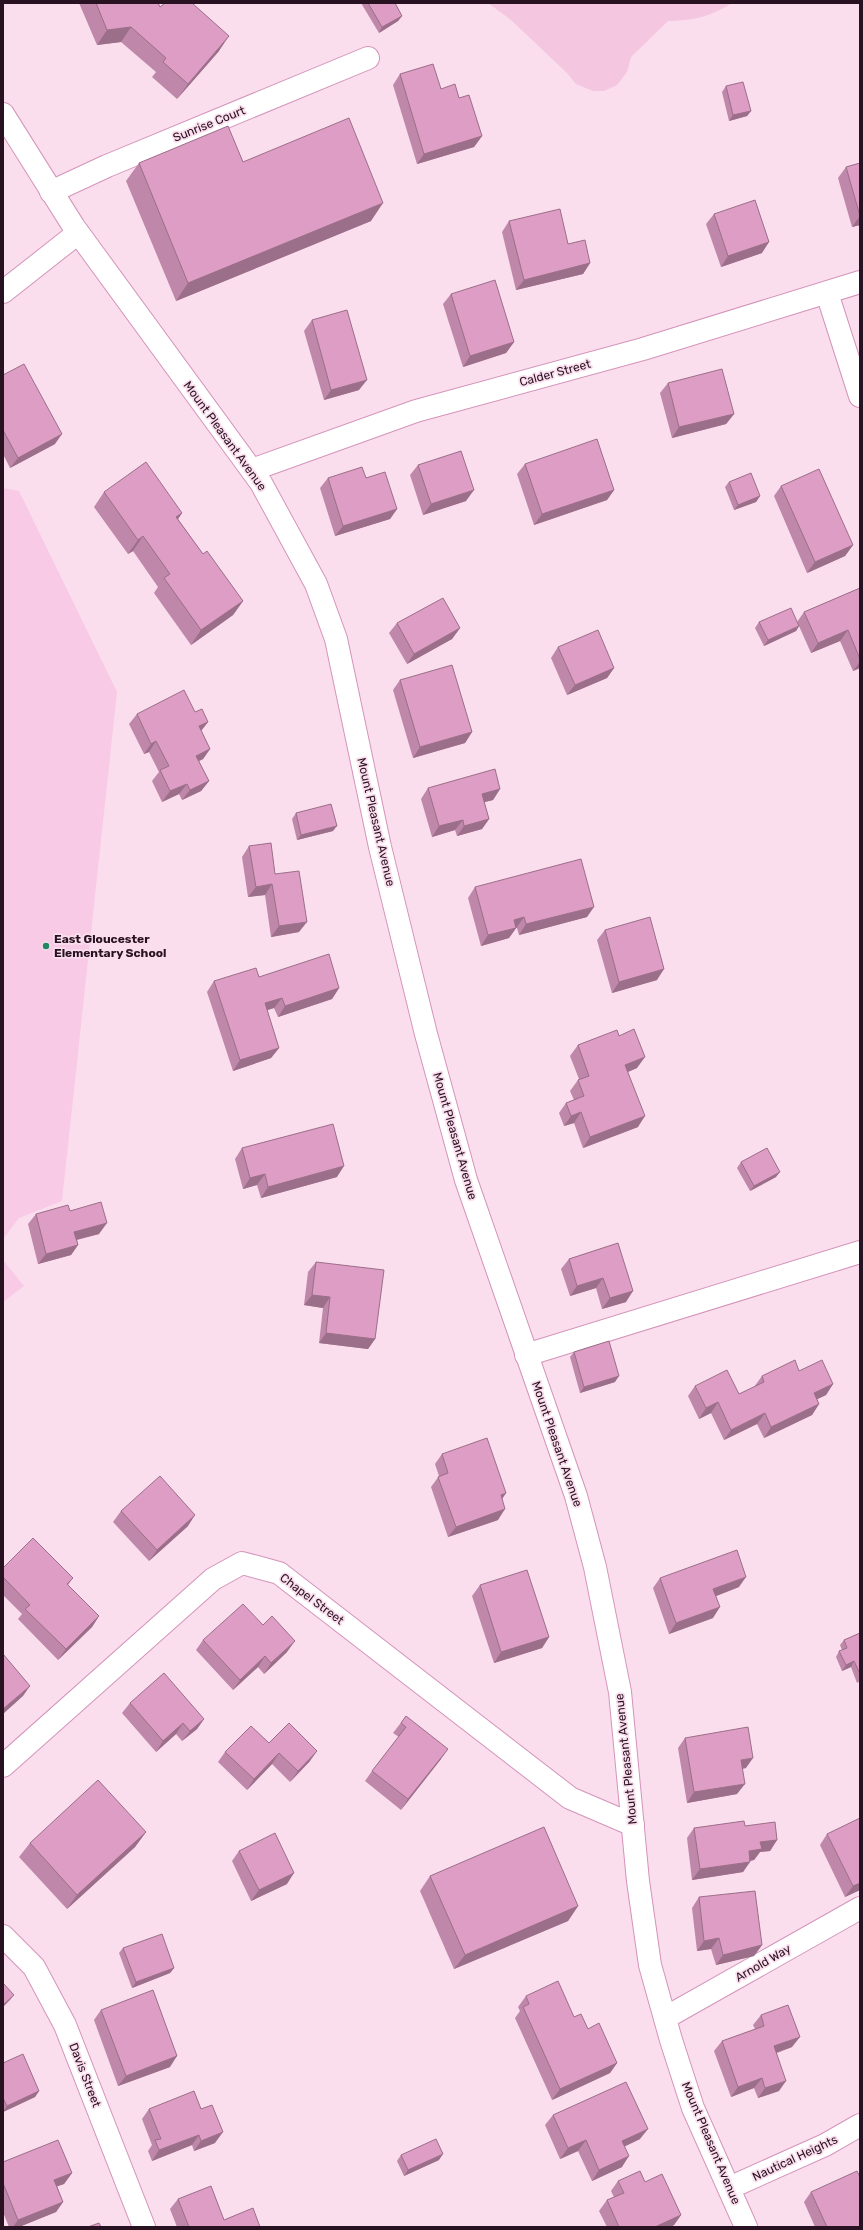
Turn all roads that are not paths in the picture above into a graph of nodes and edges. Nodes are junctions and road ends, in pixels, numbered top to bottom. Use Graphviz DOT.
graph roads {
  1 [pos="368,58"];
  2 [pos="3,114"];
  3 [pos="51,192"];
  4 [pos="78,233"];
  5 [pos="860,282"];
  6 [pos="3,292"];
  7 [pos="827,292"];
  8 [pos="860,396"];
  9 [pos="252,470"];
  10 [pos="860,1252"];
  11 [pos="526,1355"];
  12 [pos="3,1766"];
  13 [pos="633,1825"];
  14 [pos="860,1908"];
  15 [pos="3,1936"];
  16 [pos="665,2018"];
  17 [pos="860,2125"];
  18 [pos="729,2188"];
  19 [pos="144,2227"];
  20 [pos="746,2227"];
  1 -- 3 [label="street, Sunrise Court"];
  2 -- 3 [label="street, Mount Pleasant Avenue"];
  3 -- 4 [label="street, Mount Pleasant Avenue"];
  4 -- 6 [label="street"];
  4 -- 9 [label="street, Mount Pleasant Avenue"];
  5 -- 7 [label="street, Calder Street"];
  7 -- 8 [label="street"];
  7 -- 9 [label="street, Calder Street"];
  9 -- 11 [label="street, Mount Pleasant Avenue"];
  10 -- 11 [label="street"];
  11 -- 13 [label="street, Mount Pleasant Avenue"];
  12 -- 13 [label="street, Chapel Street"];
  13 -- 16 [label="street, Mount Pleasant Avenue"];
  14 -- 16 [label="street, Arnold Way"];
  15 -- 19 [label="street, Davis Street"];
  16 -- 18 [label="street, Mount Pleasant Avenue"];
  17 -- 18 [label="street, Nautical Heights"];
  18 -- 20 [label="street, Mount Pleasant Avenue"];
}
